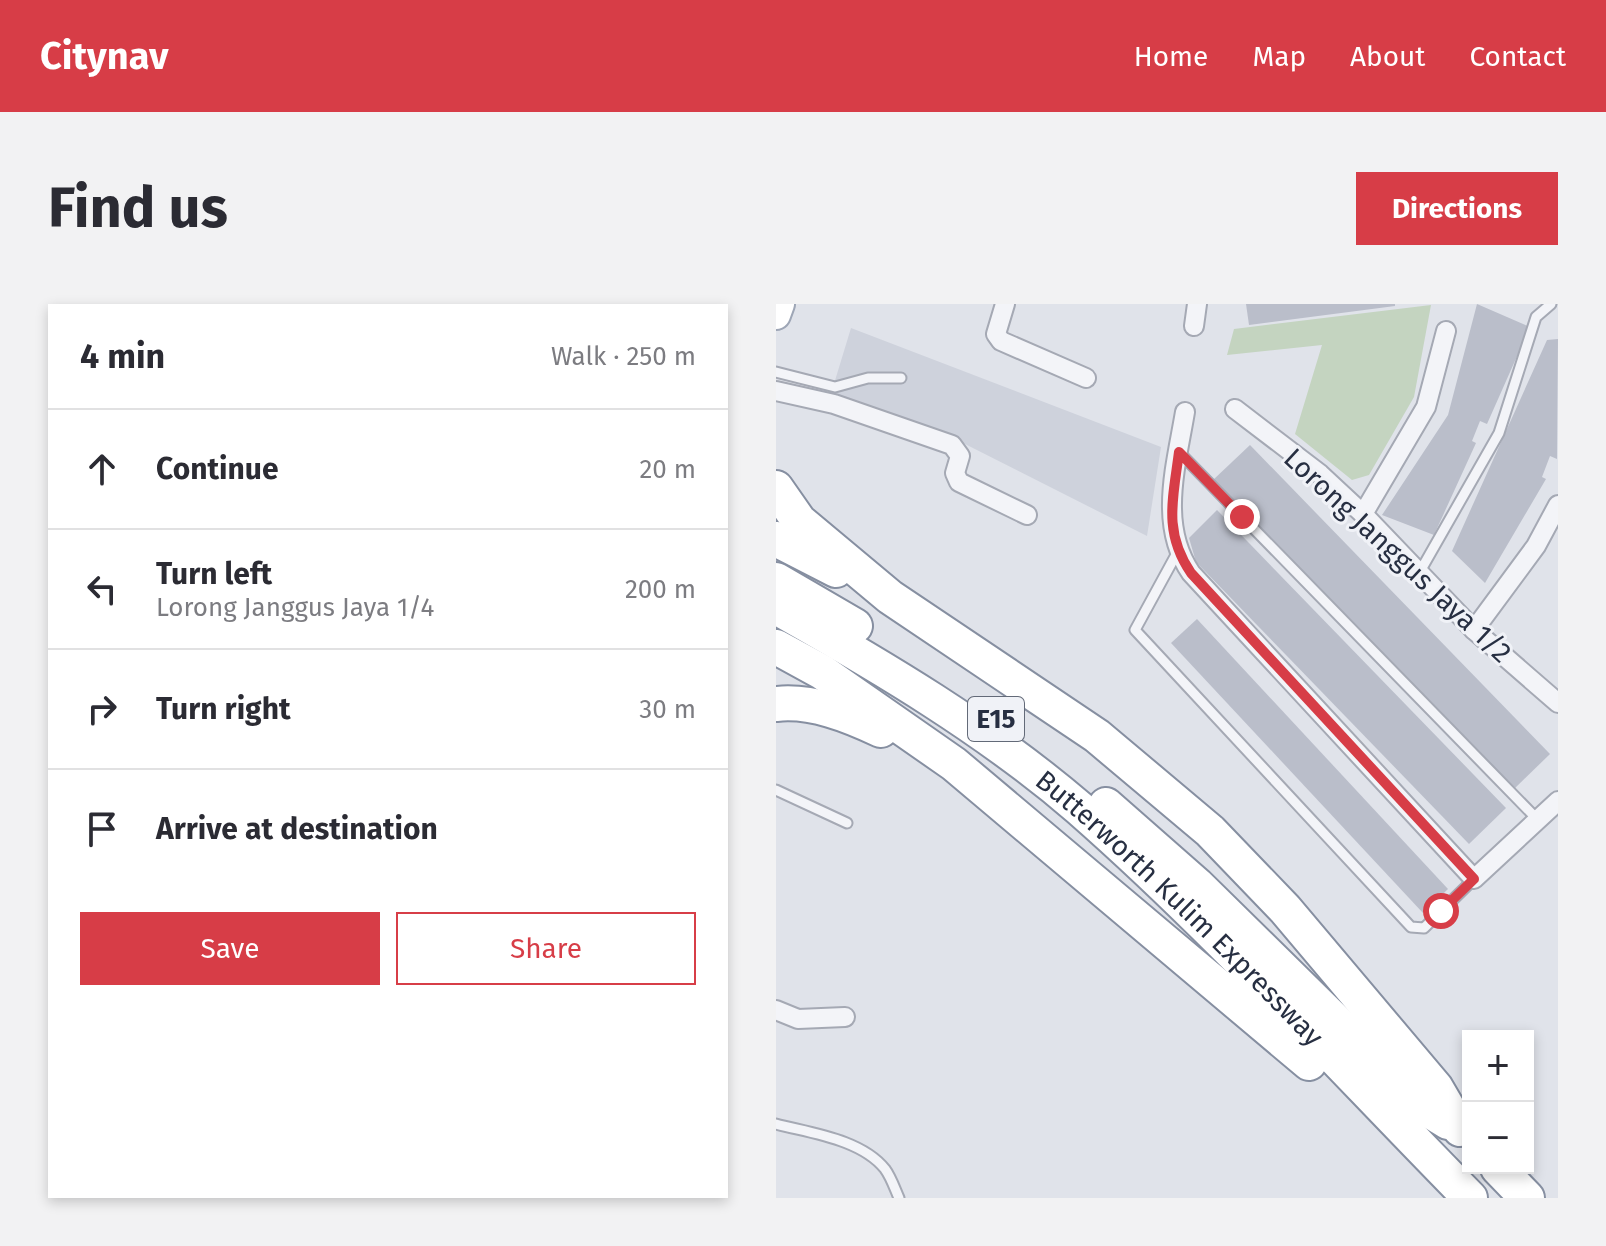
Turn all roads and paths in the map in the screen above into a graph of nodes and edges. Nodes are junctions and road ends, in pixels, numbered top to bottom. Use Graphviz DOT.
graph roads {
  1 [pos="780,304"];
  2 [pos="1005,304"];
  3 [pos="1197,304"];
  4 [pos="1551,304"];
  5 [pos="776,315"];
  6 [pos="1194,326"];
  7 [pos="1446,331"];
  8 [pos="776,372"];
  9 [pos="901,378"];
  10 [pos="1086,378"];
  11 [pos="776,391"];
  12 [pos="1235,409"];
  13 [pos="1185,412"];
  14 [pos="1179,452"];
  15 [pos="776,488"];
  16 [pos="1558,505"];
  17 [pos="1363,514"];
  18 [pos="1027,515"];
  19 [pos="776,539"];
  20 [pos="1177,553"];
  21 [pos="1418,575"];
  22 [pos="776,580"];
  23 [pos="890,597"];
  24 [pos="776,607"];
  25 [pos="1474,630"];
  26 [pos="776,647"];
  27 [pos="1558,703"];
  28 [pos="776,704"];
  29 [pos="954,764"];
  30 [pos="776,790"];
  31 [pos="1558,801"];
  32 [pos="1538,820"];
  33 [pos="847,823"];
  34 [pos="1474,879"];
  35 [pos="1188,893"];
  36 [pos="776,1010"];
  37 [pos="845,1017"];
  38 [pos="776,1124"];
  39 [pos="1462,1130"];
  40 [pos="1462,1132"];
  41 [pos="1504,1174"];
  42 [pos="899,1198"];
  43 [pos="1463,1198"];
  44 [pos="1470,1198"];
  45 [pos="1527,1198"];
  1 -- 5 [label="main road"];
  2 -- 10 [label="street"];
  3 -- 6 [label="street"];
  4 -- 21 [label="lane"];
  7 -- 17 [label="street"];
  8 -- 9 [label="lane"];
  11 -- 18 [label="street"];
  12 -- 17 [label="street, Lorong Janggus Jaya 1/2"];
  13 -- 14 [label="street"];
  14 -- 20 [label="street"];
  14 -- 32 [label="lane"];
  15 -- 23 [label="highway"];
  16 -- 25 [label="street"];
  17 -- 21 [label="street, Lorong Janggus Jaya 1/2"];
  19 -- 23 [label="highway"];
  20 -- 34 [label="street"];
  20 -- 34 [label="lane"];
  21 -- 25 [label="street, Lorong Janggus Jaya 1/2"];
  22 -- 35 [label="highway, Butterworth Kulim Expressway / E15"];
  23 -- 39 [label="highway"];
  24 -- 35 [label="highway, Butterworth Kulim Expressway / E15"];
  25 -- 27 [label="street, Lorong Janggus Jaya 1/2"];
  26 -- 29 [label="highway"];
  28 -- 29 [label="highway"];
  29 -- 43 [label="highway"];
  30 -- 33 [label="lane"];
  31 -- 32 [label="street"];
  32 -- 34 [label="street"];
  35 -- 40 [label="highway, Butterworth Kulim Expressway / E15"];
  35 -- 44 [label="highway, Butterworth Kulim Expressway / E15"];
  36 -- 37 [label="street"];
  38 -- 42 [label="lane"];
  41 -- 45 [label="highway"];
}
